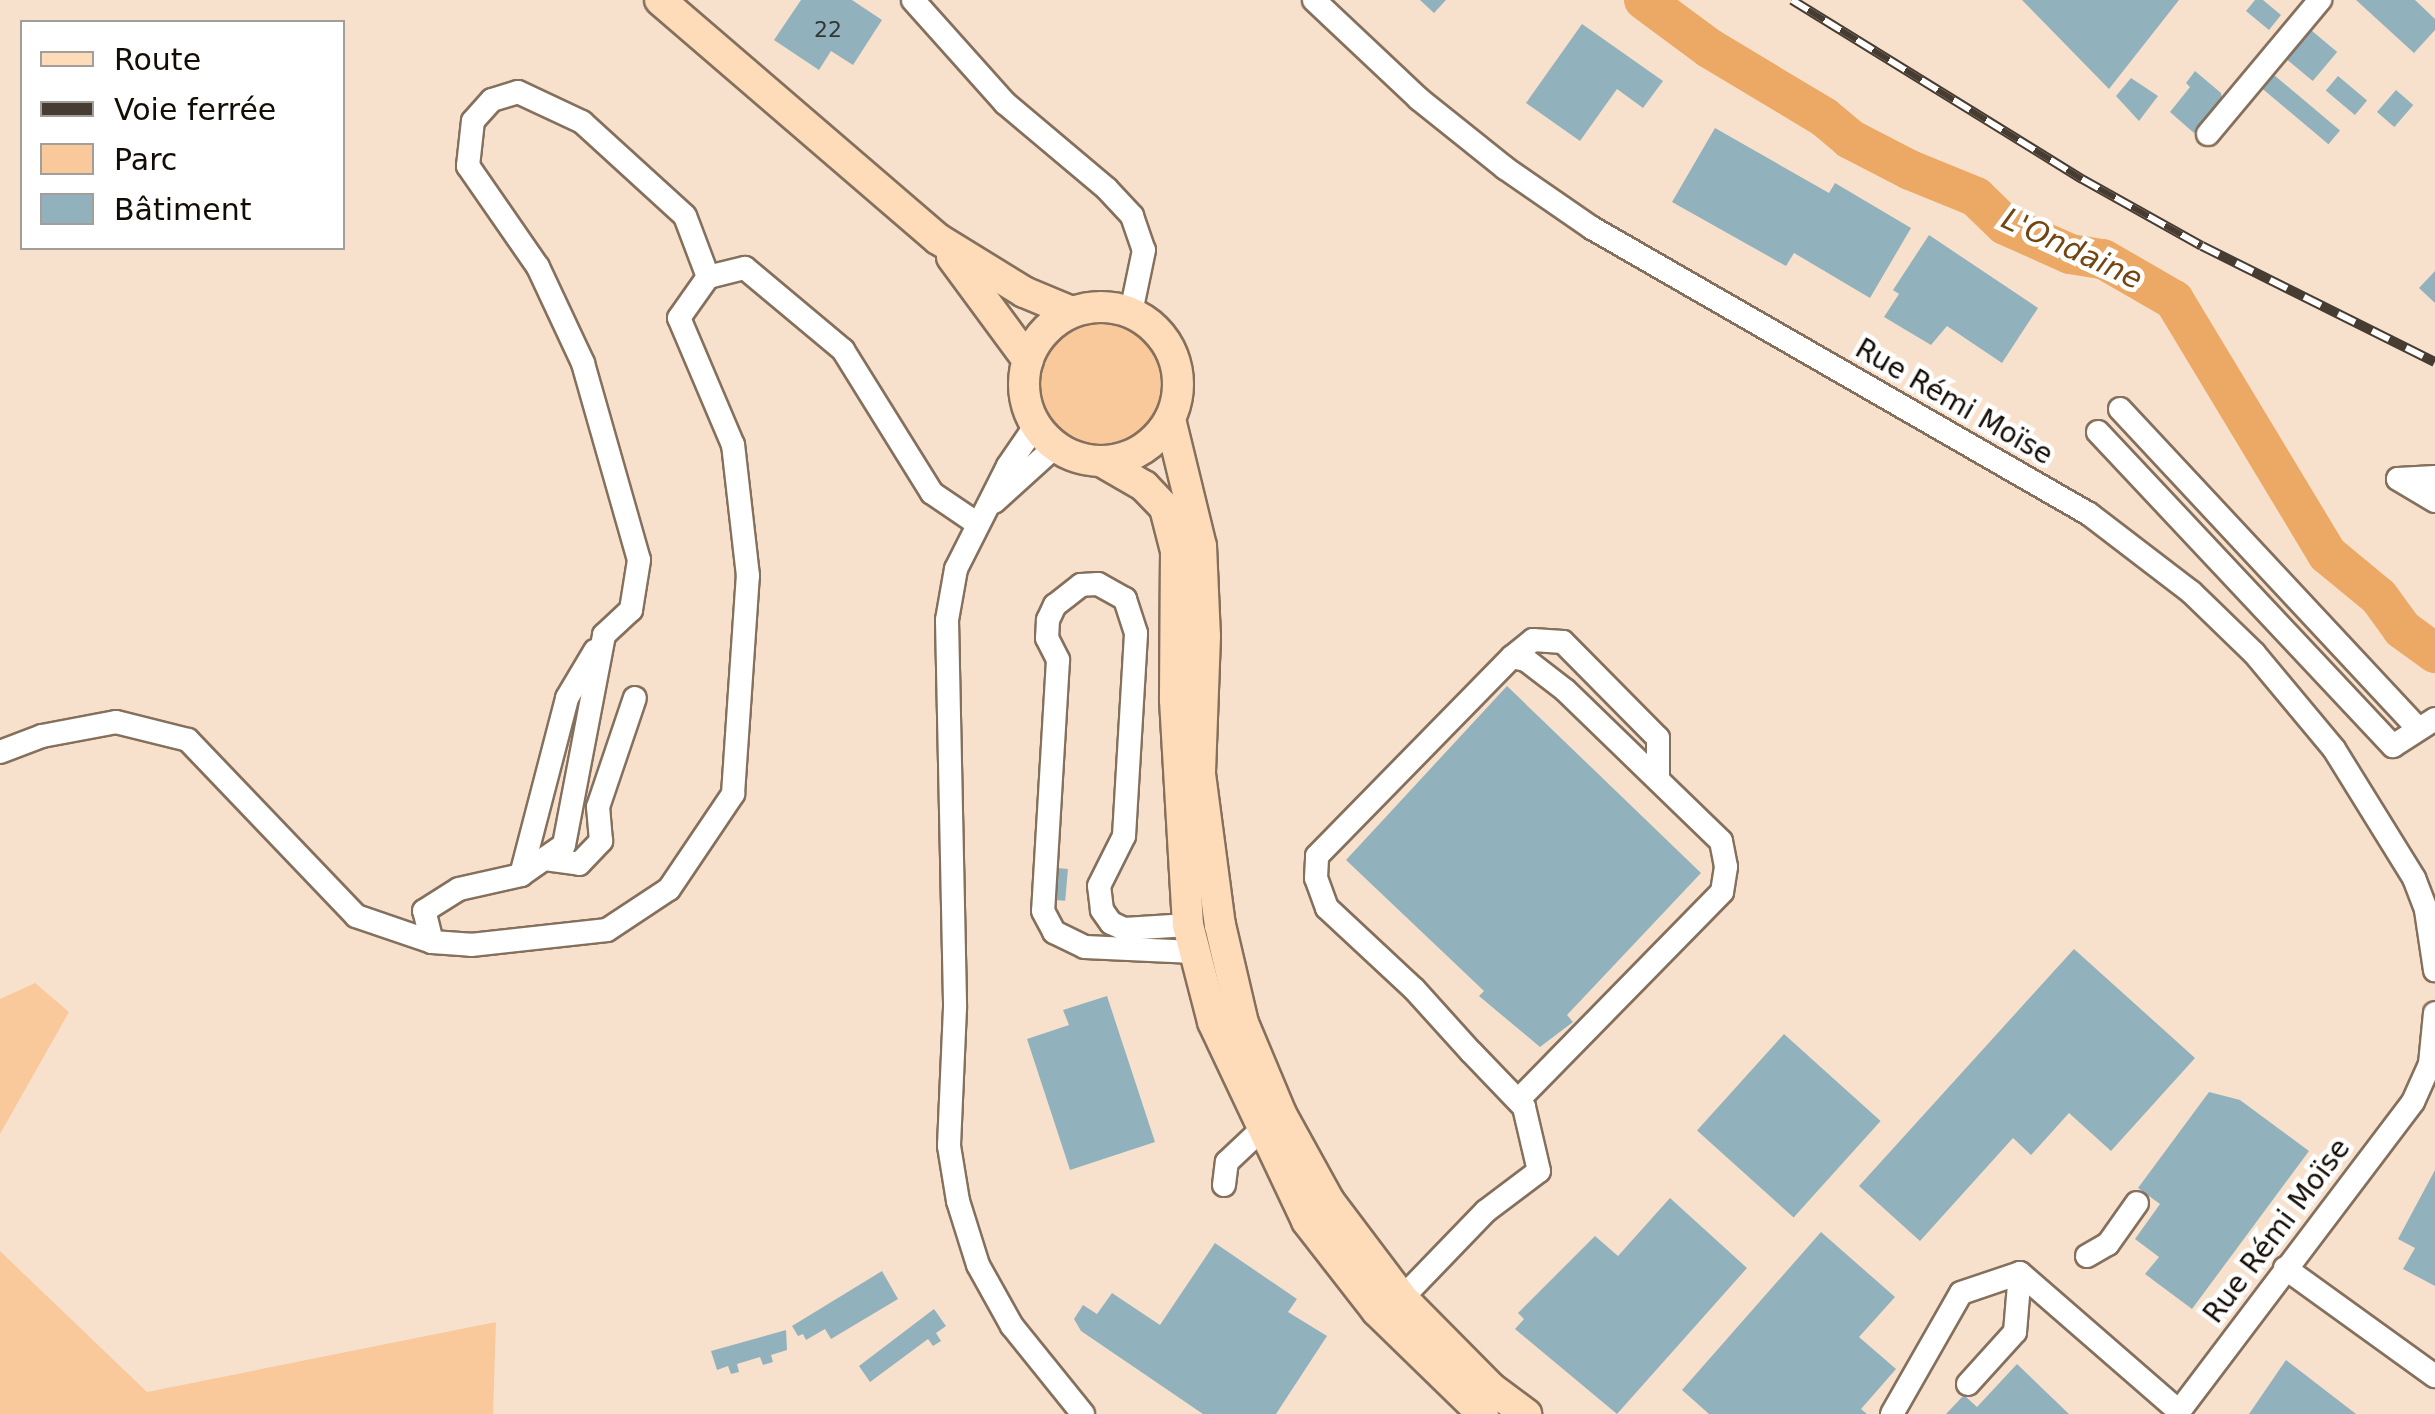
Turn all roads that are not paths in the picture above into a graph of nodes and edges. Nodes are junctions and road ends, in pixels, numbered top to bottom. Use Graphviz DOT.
graph roads {
  1 [pos="660,0"];
  2 [pos="913,0"];
  3 [pos="1314,0"];
  4 [pos="2320,0"];
  5 [pos="2208,134"];
  6 [pos="938,239"];
  7 [pos="708,277"];
  8 [pos="1072,312"];
  9 [pos="1131,312"];
  10 [pos="1028,360"];
  11 [pos="2120,409"];
  12 [pos="1170,419"];
  13 [pos="2098,432"];
  14 [pos="1046,436"];
  15 [pos="1101,461"];
  16 [pos="2435,477"];
  17 [pos="2435,500"];
  18 [pos="978,524"];
  19 [pos="604,635"];
  20 [pos="1512,657"];
  21 [pos="635,698"];
  22 [pos="2426,723"];
  23 [pos="0,752"];
  24 [pos="1658,780"];
  25 [pos="545,858"];
  26 [pos="521,876"];
  27 [pos="1191,939"];
  28 [pos="432,942"];
  29 [pos="2435,970"];
  30 [pos="2435,1013"];
  31 [pos="2429,1086"];
  32 [pos="1518,1100"];
  33 [pos="1261,1130"];
  34 [pos="1218,1167"];
  35 [pos="2138,1203"];
  36 [pos="2087,1256"];
  37 [pos="2285,1268"];
  38 [pos="2020,1273"];
  39 [pos="1402,1298"];
  40 [pos="2435,1376"];
  41 [pos="1968,1384"];
  42 [pos="2178,1413"];
  43 [pos="1083,1414"];
  44 [pos="1483,1414"];
  45 [pos="1526,1414"];
  46 [pos="1892,1414"];
  1 -- 6 [label="main road"];
  2 -- 9 [label="street"];
  3 -- 29 [label="street, Rue Rémi Moïse"];
  4 -- 5 [label="street"];
  6 -- 8 [label="main road"];
  6 -- 10 [label="main road"];
  7 -- 18 [label="street"];
  7 -- 19 [label="street"];
  7 -- 28 [label="street"];
  8 -- 9 [label="main road"];
  8 -- 10 [label="main road"];
  9 -- 12 [label="main road"];
  10 -- 14 [label="main road"];
  11 -- 22 [label="street"];
  12 -- 15 [label="main road"];
  12 -- 39 [label="main road"];
  13 -- 22 [label="street"];
  14 -- 15 [label="main road"];
  14 -- 18 [label="street"];
  15 -- 27 [label="main road"];
  16 -- 17 [label="street"];
  18 -- 43 [label="street"];
  19 -- 25 [label="street"];
  19 -- 26 [label="street"];
  20 -- 24 [label="street"];
  20 -- 24 [label="street"];
  20 -- 32 [label="street"];
  21 -- 25 [label="street"];
  23 -- 28 [label="street"];
  24 -- 32 [label="street"];
  25 -- 26 [label="street"];
  26 -- 28 [label="street"];
  27 -- 27 [label="street"];
  27 -- 33 [label="main road"];
  30 -- 31 [label="street, Rue Rémi Moïse"];
  31 -- 37 [label="street, Rue Rémi Moïse"];
  32 -- 39 [label="street"];
  33 -- 34 [label="street"];
  33 -- 44 [label="main road"];
  35 -- 36 [label="street"];
  37 -- 40 [label="street"];
  37 -- 42 [label="street, Rue Rémi Moïse"];
  38 -- 41 [label="street"];
  38 -- 42 [label="street"];
  38 -- 46 [label="street"];
  39 -- 45 [label="main road"];
}
